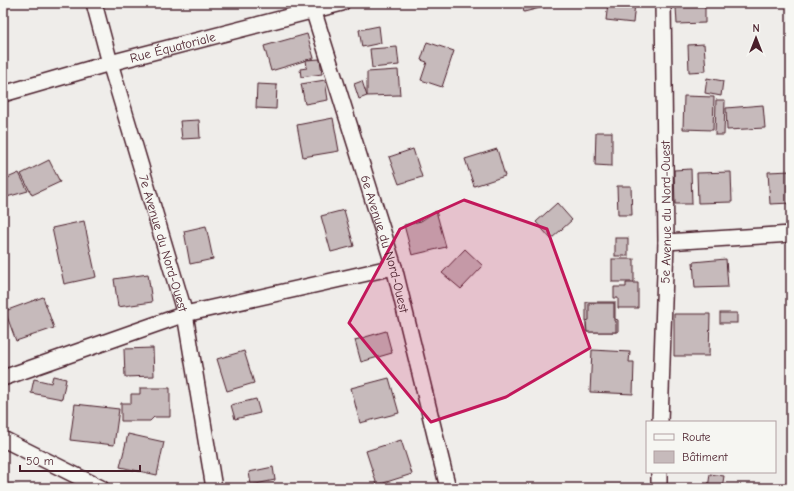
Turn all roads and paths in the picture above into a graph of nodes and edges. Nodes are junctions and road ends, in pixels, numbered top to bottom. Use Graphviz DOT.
graph roads {
  1 [pos="94,3"];
  2 [pos="342,3"];
  3 [pos="664,3"];
  4 [pos="312,7"];
  5 [pos="110,63"];
  6 [pos="3,94"];
  7 [pos="791,234"];
  8 [pos="666,242"];
  9 [pos="394,267"];
  10 [pos="185,314"];
  11 [pos="3,378"];
  12 [pos="660,421"];
  13 [pos="3,439"];
  14 [pos="659,473"];
  15 [pos="101,488"];
  16 [pos="214,488"];
  17 [pos="448,488"];
  18 [pos="659,488"];
  1 -- 5 [label="street, 7e Avenue du Nord-Ouest"];
  2 -- 4 [label="street, Rue Équatoriale"];
  3 -- 8 [label="street, 5e Avenue du Nord-Ouest"];
  4 -- 5 [label="street, Rue Équatoriale"];
  4 -- 9 [label="street, 6e Avenue du Nord-Ouest"];
  5 -- 6 [label="street, Rue Équatoriale"];
  5 -- 10 [label="street, 7e Avenue du Nord-Ouest"];
  7 -- 8 [label="street"];
  8 -- 12 [label="street, 5e Avenue du Nord-Ouest"];
  9 -- 10 [label="street"];
  9 -- 17 [label="street, 6e Avenue du Nord-Ouest"];
  10 -- 11 [label="street"];
  10 -- 16 [label="street, 7e Avenue du Nord-Ouest"];
  13 -- 15 [label="street"];
  14 -- 18 [label="street"];
}
